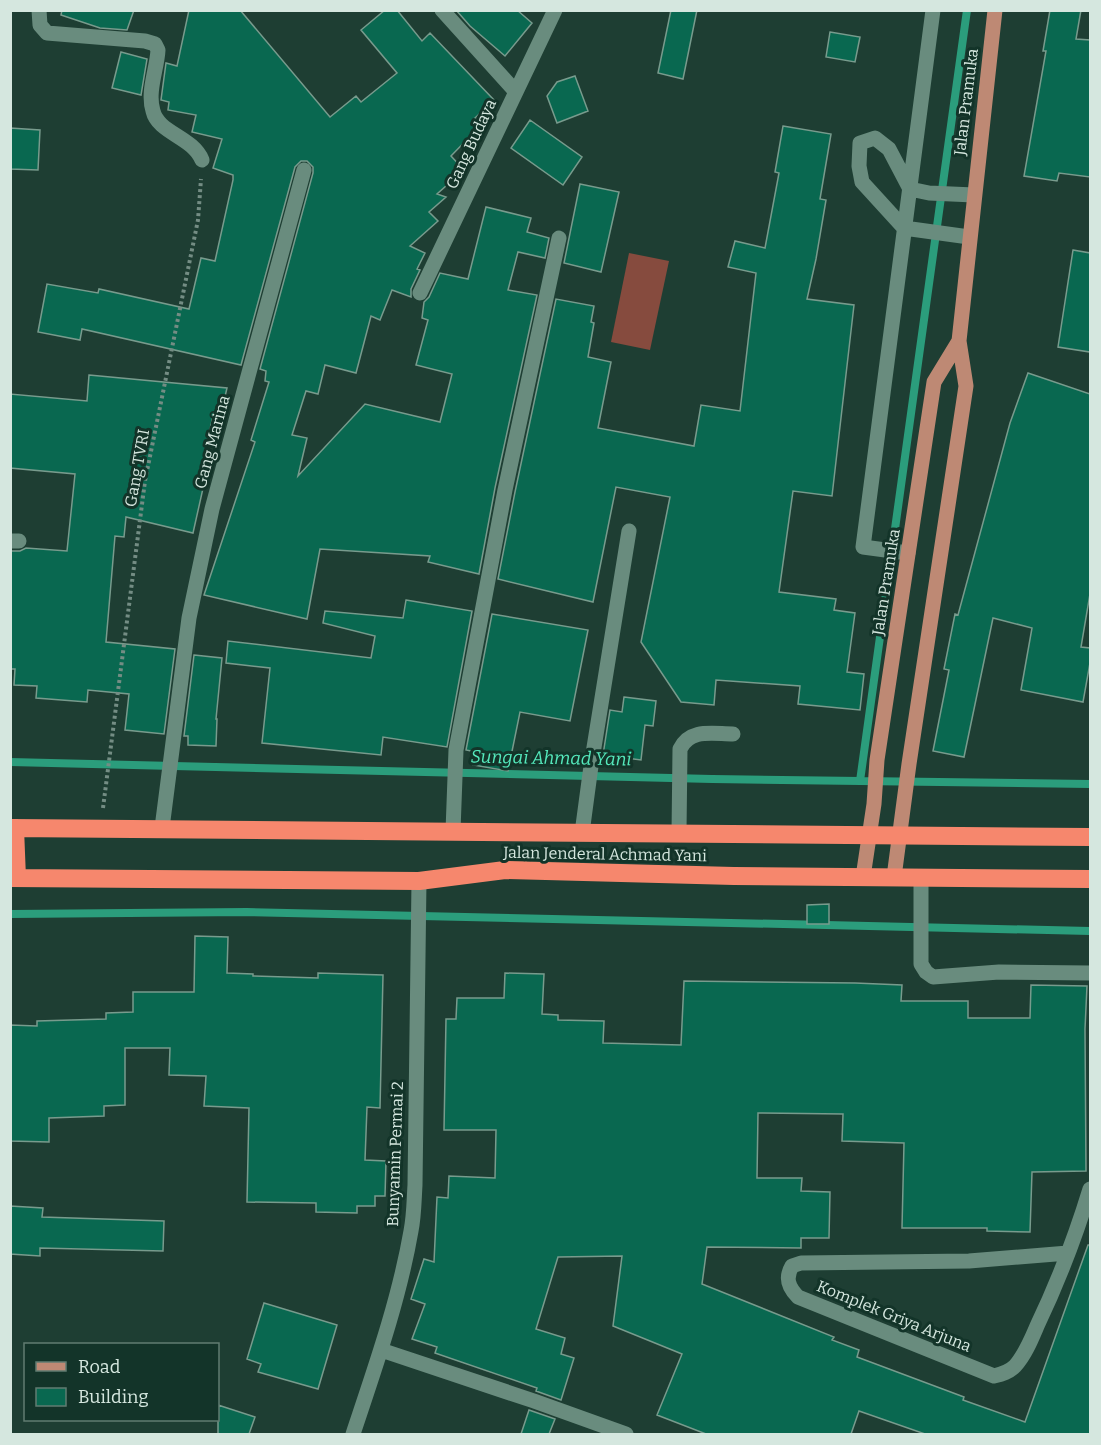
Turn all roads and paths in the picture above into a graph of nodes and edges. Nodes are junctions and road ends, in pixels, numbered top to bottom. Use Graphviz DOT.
graph roads {
  1 [pos="39,10"];
  2 [pos="442,10"];
  3 [pos="555,10"];
  4 [pos="933,10"];
  5 [pos="995,10"];
  6 [pos="516,92"];
  7 [pos="202,160"];
  8 [pos="304,170"];
  9 [pos="910,189"];
  10 [pos="974,195"];
  11 [pos="904,228"];
  12 [pos="559,237"];
  13 [pos="969,237"];
  14 [pos="420,293"];
  15 [pos="959,340"];
  16 [pos="629,531"];
  17 [pos="897,552"];
  18 [pos="733,734"];
  19 [pos="106,782"];
  20 [pos="13,828"];
  21 [pos="162,828"];
  22 [pos="453,831"];
  23 [pos="582,833"];
  24 [pos="679,833"];
  25 [pos="870,836"];
  26 [pos="900,837"];
  27 [pos="1090,837"];
  28 [pos="862,877"];
  29 [pos="894,877"];
  30 [pos="921,877"];
  31 [pos="14,878"];
  32 [pos="1090,879"];
  33 [pos="419,881"];
  34 [pos="1090,972"];
  35 [pos="1090,1189"];
  36 [pos="1068,1253"];
  37 [pos="381,1350"];
  38 [pos="353,1434"];
  39 [pos="626,1434"];
  1 -- 7 [label="street"];
  2 -- 6 [label="street"];
  3 -- 6 [label="street, Gang Budaya"];
  4 -- 9 [label="street"];
  5 -- 10 [label="main road, Jalan Pramuka"];
  6 -- 14 [label="street, Gang Budaya"];
  7 -- 19 [label="path, Gang TVRI"];
  8 -- 21 [label="street, Gang Marina"];
  9 -- 10 [label="street"];
  9 -- 11 [label="street"];
  9 -- 11 [label="street"];
  10 -- 13 [label="main road, Jalan Pramuka"];
  11 -- 13 [label="street"];
  11 -- 17 [label="street"];
  12 -- 22 [label="street"];
  13 -- 15 [label="main road, Jalan Pramuka"];
  15 -- 17 [label="main road, Jalan Pramuka"];
  15 -- 26 [label="main road, Jalan Pramuka"];
  16 -- 23 [label="street"];
  17 -- 25 [label="main road, Jalan Pramuka"];
  18 -- 24 [label="street"];
  20 -- 21 [label="highway, Jalan Jenderal Achmad Yani"];
  20 -- 31 [label="highway"];
  21 -- 22 [label="highway, Jalan Jenderal Achmad Yani"];
  22 -- 23 [label="highway, Jalan Jenderal Achmad Yani"];
  23 -- 24 [label="highway, Jalan Jenderal Achmad Yani"];
  24 -- 25 [label="highway, Jalan Jenderal Achmad Yani"];
  25 -- 26 [label="highway, Jalan Jenderal Achmad Yani"];
  25 -- 28 [label="main road, Jalan Pramuka"];
  26 -- 27 [label="highway, Jalan Jenderal Achmad Yani"];
  26 -- 29 [label="main road, Jalan Pramuka"];
  28 -- 29 [label="highway, Jalan Jenderal Achmad Yani"];
  28 -- 33 [label="highway, Jalan Jenderal Achmad Yani"];
  29 -- 30 [label="highway, Jalan Jenderal Achmad Yani"];
  30 -- 32 [label="highway, Jalan Jenderal Achmad Yani"];
  30 -- 34 [label="street"];
  31 -- 33 [label="highway, Jalan Jenderal Achmad Yani"];
  33 -- 37 [label="street, Bunyamin Permai 2"];
  35 -- 36 [label="street, Komplek Griya Arjuna"];
  36 -- 36 [label="street, Komplek Griya Arjuna"];
  37 -- 38 [label="street, Bunyamin Permai 2"];
  37 -- 39 [label="street"];
}
